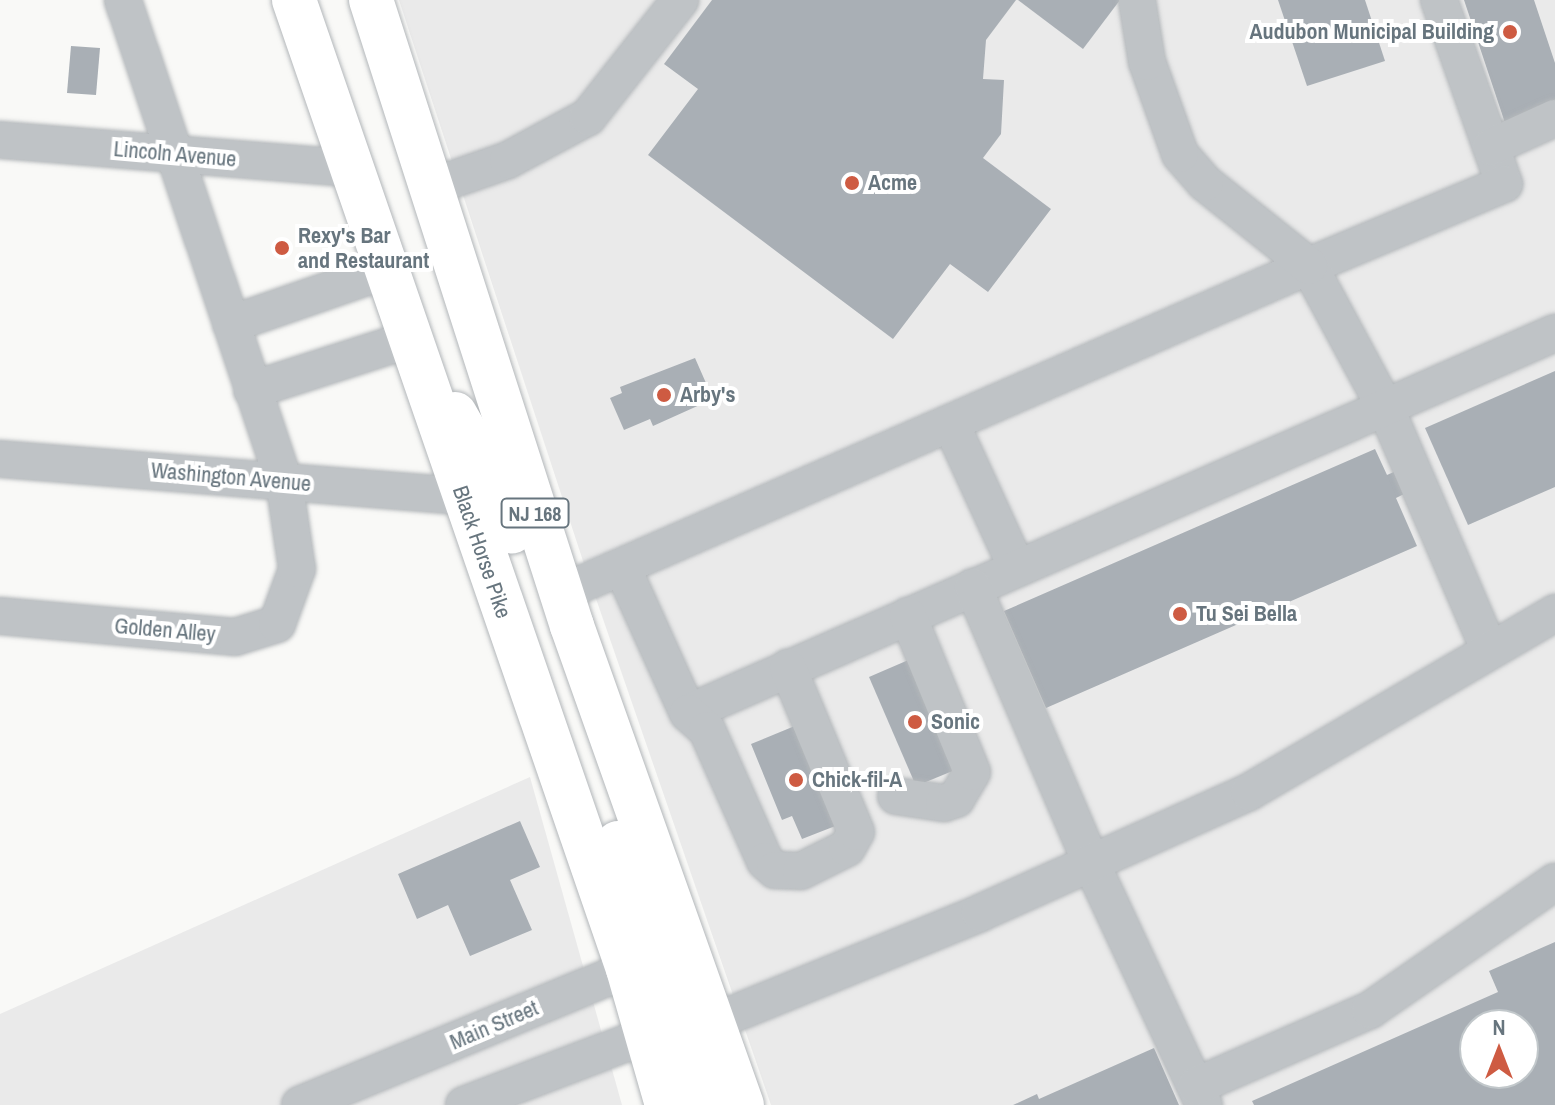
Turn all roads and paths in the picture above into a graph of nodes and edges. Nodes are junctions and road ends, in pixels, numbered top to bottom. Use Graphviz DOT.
graph roads {
  1 [pos="123,0"];
  2 [pos="294,0"];
  3 [pos="371,0"];
  4 [pos="680,0"];
  5 [pos="1137,0"];
  6 [pos="1439,0"];
  7 [pos="1555,118"];
  8 [pos="0,140"];
  9 [pos="1491,147"];
  10 [pos="174,154"];
  11 [pos="349,168"];
  12 [pos="431,187"];
  13 [pos="1309,266"];
  14 [pos="387,270"];
  15 [pos="231,324"];
  16 [pos="407,326"];
  17 [pos="1555,333"];
  18 [pos="252,390"];
  19 [pos="1386,409"];
  20 [pos="951,424"];
  21 [pos="0,459"];
  22 [pos="284,481"];
  23 [pos="461,496"];
  24 [pos="622,567"];
  25 [pos="1017,568"];
  26 [pos="973,587"];
  27 [pos="561,593"];
  28 [pos="1555,613"];
  29 [pos="0,616"];
  30 [pos="908,616"];
  31 [pos="1489,649"];
  32 [pos="788,668"];
  33 [pos="688,713"];
  34 [pos="896,796"];
  35 [pos="1092,865"];
  36 [pos="1555,882"];
  37 [pos="657,957"];
  38 [pos="673,1034"];
  39 [pos="1200,1095"];
  40 [pos="300,1105"];
  41 [pos="464,1105"];
  42 [pos="667,1105"];
  43 [pos="705,1105"];
  44 [pos="742,1105"];
  1 -- 10 [label="street"];
  2 -- 11 [label="main road, Black Horse Pike / NJ 168"];
  3 -- 12 [label="main road, Black Horse Pike / NJ 168"];
  4 -- 12 [label="street"];
  5 -- 13 [label="street"];
  6 -- 9 [label="street"];
  7 -- 9 [label="street"];
  8 -- 10 [label="street, Lincoln Avenue"];
  9 -- 13 [label="street"];
  10 -- 11 [label="street, Lincoln Avenue"];
  10 -- 15 [label="street"];
  11 -- 14 [label="main road, Black Horse Pike / NJ 168"];
  12 -- 27 [label="main road, Black Horse Pike / NJ 168"];
  13 -- 19 [label="street"];
  13 -- 20 [label="street"];
  14 -- 15 [label="street"];
  14 -- 16 [label="main road, Black Horse Pike / NJ 168"];
  15 -- 18 [label="street"];
  16 -- 18 [label="street"];
  16 -- 23 [label="main road, Black Horse Pike / NJ 168"];
  16 -- 37 [label="main road"];
  17 -- 19 [label="street"];
  18 -- 22 [label="street"];
  19 -- 25 [label="street"];
  19 -- 31 [label="street"];
  20 -- 24 [label="street"];
  20 -- 25 [label="street"];
  21 -- 22 [label="street, Washington Avenue"];
  22 -- 23 [label="street, Washington Avenue"];
  22 -- 29 [label="street, Golden Alley"];
  23 -- 37 [label="main road, Black Horse Pike / NJ 168"];
  24 -- 27 [label="street"];
  24 -- 33 [label="street"];
  25 -- 26 [label="street"];
  26 -- 30 [label="street"];
  26 -- 35 [label="street"];
  27 -- 37 [label="main road, Black Horse Pike / NJ 168"];
  28 -- 31 [label="street"];
  30 -- 32 [label="street"];
  30 -- 34 [label="street"];
  31 -- 35 [label="street"];
  32 -- 33 [label="street"];
  32 -- 33 [label="street"];
  35 -- 38 [label="street"];
  35 -- 39 [label="street"];
  36 -- 39 [label="street"];
  37 -- 38 [label="main road, Black Horse Pike / NJ 168"];
  37 -- 38 [label="main road"];
  37 -- 40 [label="street, Main Street"];
  38 -- 41 [label="street"];
  38 -- 42 [label="main road, Black Horse Pike / NJ 168"];
  38 -- 43 [label="main road"];
  38 -- 44 [label="main road, Black Horse Pike / NJ 168"];
}
